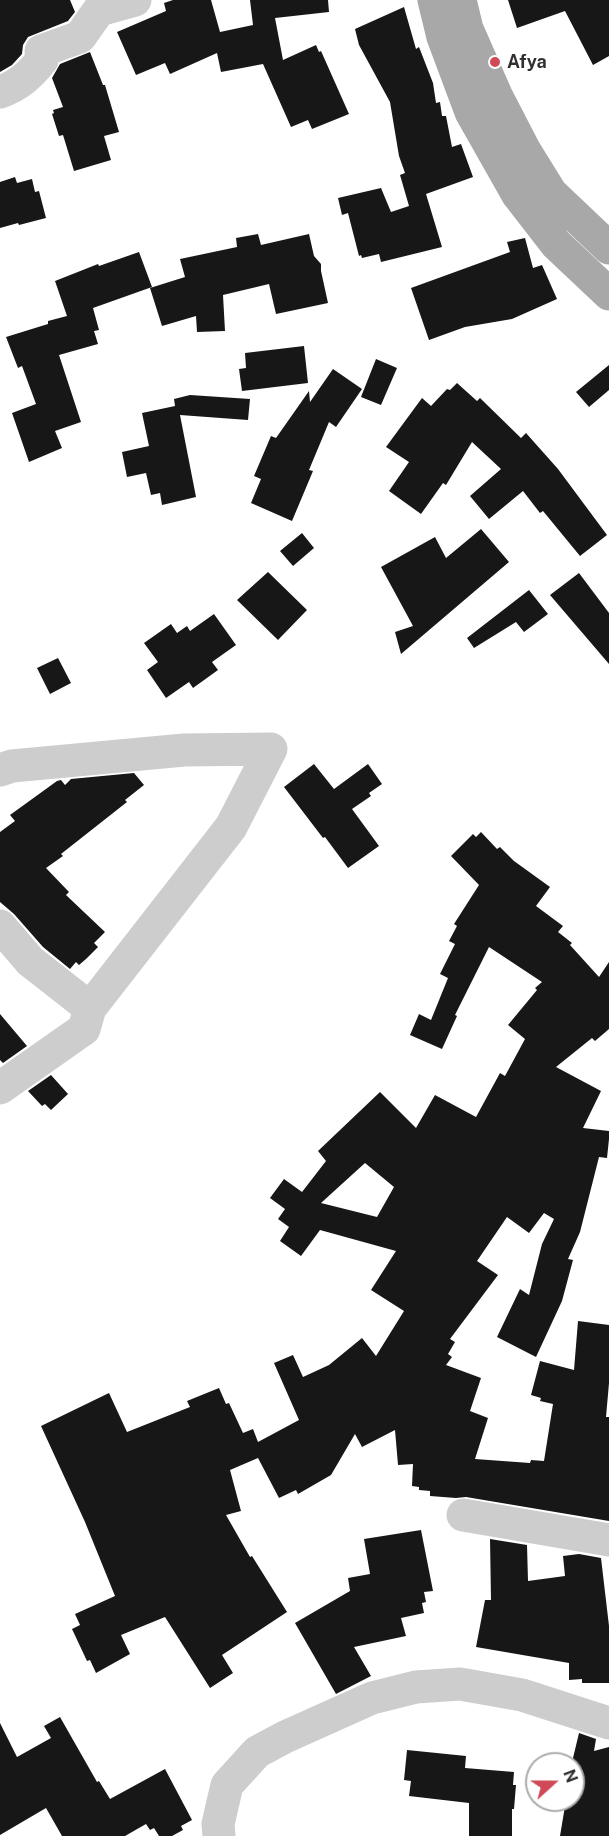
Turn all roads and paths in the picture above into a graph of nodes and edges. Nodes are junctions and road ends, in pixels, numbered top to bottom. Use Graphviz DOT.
graph roads {
  1 [pos="135,0"];
  2 [pos="434,0"];
  3 [pos="460,0"];
  4 [pos="0,92"];
  5 [pos="609,248"];
  6 [pos="609,294"];
  7 [pos="0,770"];
  8 [pos="0,926"];
  9 [pos="90,1008"];
  10 [pos="0,1088"];
  11 [pos="464,1515"];
  12 [pos="609,1540"];
  13 [pos="609,1723"];
  14 [pos="219,1836"];
  1 -- 4 [label="street"];
  2 -- 6 [label="main road"];
  3 -- 5 [label="main road"];
  7 -- 9 [label="street"];
  8 -- 9 [label="street"];
  9 -- 10 [label="street"];
  11 -- 12 [label="street"];
  13 -- 14 [label="street"];
}
